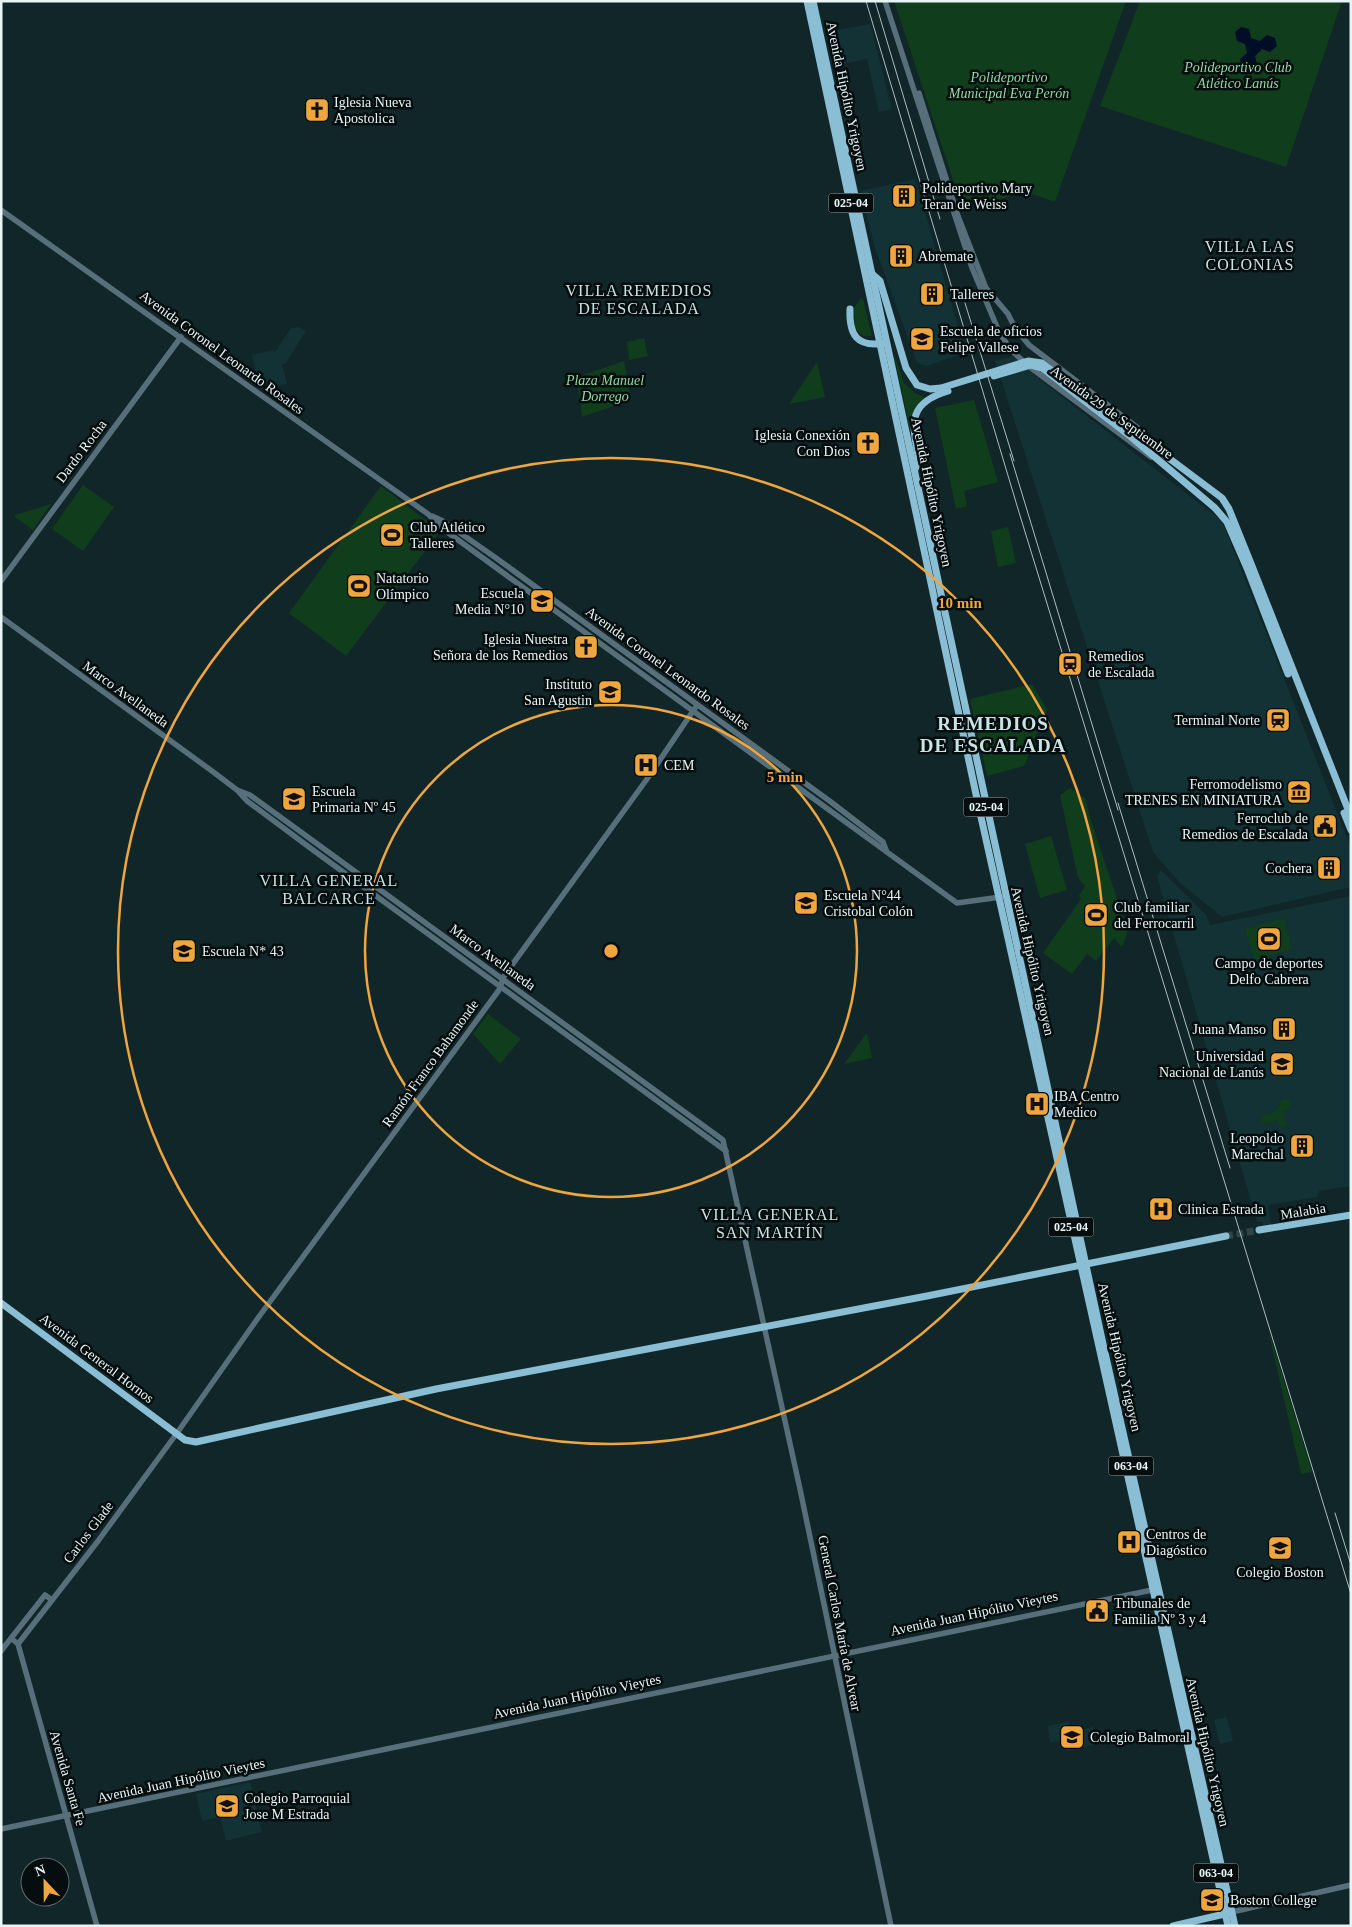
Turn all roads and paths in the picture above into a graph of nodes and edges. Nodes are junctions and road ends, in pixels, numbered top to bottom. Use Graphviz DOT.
graph roads {
  1 [pos="807,1"];
  2 [pos="813,1"];
  3 [pos="886,1"];
  4 [pos="1,210"];
  5 [pos="872,274"];
  6 [pos="850,309"];
  7 [pos="181,337"];
  8 [pos="883,345"];
  9 [pos="898,347"];
  10 [pos="942,393"];
  11 [pos="1132,435"];
  12 [pos="1161,451"];
  13 [pos="1162,464"];
  14 [pos="915,469"];
  15 [pos="428,514"];
  16 [pos="1,581"];
  17 [pos="1,617"];
  18 [pos="698,705"];
  19 [pos="694,712"];
  20 [pos="1351,817"];
  21 [pos="1351,830"];
  22 [pos="886,850"];
  23 [pos="1003,896"];
  24 [pos="501,983"];
  25 [pos="730,1168"];
  26 [pos="1351,1216"];
  27 [pos="1259,1230"];
  28 [pos="1226,1236"];
  29 [pos="1083,1265"];
  30 [pos="1,1303"];
  31 [pos="764,1326"];
  32 [pos="177,1433"];
  33 [pos="1155,1589"];
  34 [pos="52,1600"];
  35 [pos="12,1639"];
  36 [pos="18,1644"];
  37 [pos="1,1651"];
  38 [pos="834,1655"];
  39 [pos="66,1816"];
  40 [pos="1,1829"];
  41 [pos="1351,1885"];
  42 [pos="1228,1913"];
  43 [pos="97,1926"];
  44 [pos="891,1926"];
  45 [pos="1173,1926"];
  46 [pos="1228,1926"];
  47 [pos="1235,1926"];
  1 -- 8 [label="main road, Avenida Hipólito Yrigoyen / 025-04"];
  2 -- 5 [label="main road, Avenida Hipólito Yrigoyen / 025-04"];
  3 -- 12 [label="street, Avenida 29 de Septiembre"];
  3 -- 13 [label="street, Avenida 29 de Septiembre"];
  4 -- 7 [label="street, Avenida Coronel Leonardo Rosales"];
  5 -- 8 [label="main road, Avenida Hipólito Yrigoyen / 025-04"];
  5 -- 9 [label="main road"];
  6 -- 8 [label="main road"];
  7 -- 15 [label="street, Avenida Coronel Leonardo Rosales"];
  7 -- 16 [label="street, Dardo Rocha"];
  8 -- 9 [label="main road"];
  8 -- 14 [label="main road, Avenida Hipólito Yrigoyen / 025-04"];
  8 -- 23 [label="main road, Avenida Hipólito Yrigoyen / 025-04"];
  9 -- 10 [label="main road"];
  9 -- 11 [label="main road"];
  10 -- 11 [label="main road"];
  10 -- 14 [label="main road"];
  11 -- 12 [label="main road"];
  11 -- 13 [label="main road"];
  12 -- 20 [label="main road, Avenida 29 de Septiembre"];
  13 -- 21 [label="main road, Avenida 29 de Septiembre"];
  14 -- 23 [label="main road, Avenida Hipólito Yrigoyen / 025-04"];
  15 -- 18 [label="street, Avenida Coronel Leonardo Rosales"];
  15 -- 19 [label="street, Avenida Coronel Leonardo Rosales"];
  17 -- 24 [label="street, Marco Avellaneda"];
  18 -- 19 [label="street, Ramón Franco Bahamonde"];
  18 -- 22 [label="street, Avenida Coronel Leonardo Rosales"];
  19 -- 22 [label="street, Avenida Coronel Leonardo Rosales"];
  19 -- 24 [label="street, Ramón Franco Bahamonde"];
  22 -- 23 [label="street, Avenida Coronel Leonardo Rosales"];
  23 -- 29 [label="main road, Avenida Hipólito Yrigoyen / 025-04"];
  24 -- 25 [label="street, Marco Avellaneda"];
  24 -- 32 [label="street, Ramón Franco Bahamonde"];
  25 -- 31 [label="street, General Carlos María de Alvear"];
  26 -- 27 [label="main road, Malabia"];
  28 -- 29 [label="main road, Avenida General Hornos"];
  29 -- 31 [label="main road, Avenida General Hornos"];
  29 -- 33 [label="main road, Avenida Hipólito Yrigoyen / 063-04"];
  30 -- 32 [label="main road, Avenida General Hornos"];
  31 -- 32 [label="main road, Avenida General Hornos"];
  31 -- 38 [label="street, General Carlos María de Alvear"];
  32 -- 34 [label="street, Carlos Glade"];
  33 -- 38 [label="street, Avenida Juan Hipólito Vieytes"];
  33 -- 42 [label="main road, Avenida Hipólito Yrigoyen / 063-04"];
  34 -- 35 [label="street"];
  34 -- 36 [label="street, Carlos Glade"];
  35 -- 36 [label="street"];
  35 -- 37 [label="street"];
  36 -- 39 [label="street, Avenida Santa Fe"];
  38 -- 39 [label="street, Avenida Juan Hipólito Vieytes"];
  38 -- 44 [label="street, General Carlos María de Alvear"];
  39 -- 40 [label="street, Avenida Juan Hipólito Vieytes"];
  39 -- 43 [label="street, Avenida Santa Fe"];
  41 -- 42 [label="street"];
  42 -- 45 [label="main road"];
  42 -- 46 [label="main road, Avenida Hipólito Yrigoyen / 063-04"];
  42 -- 47 [label="main road, Avenida Hipólito Yrigoyen / 063-04"];
}
